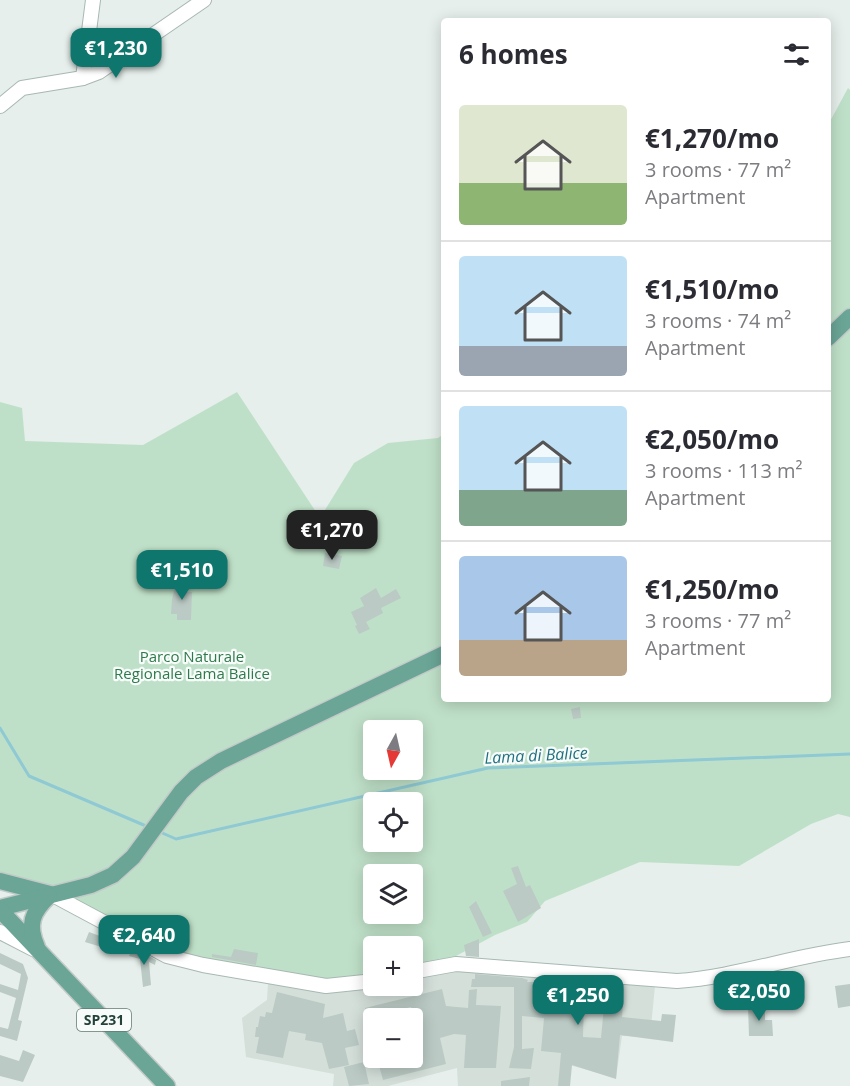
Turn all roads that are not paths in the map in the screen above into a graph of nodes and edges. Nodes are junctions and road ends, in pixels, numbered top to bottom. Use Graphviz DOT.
graph roads {
  1 [pos="93,0"];
  2 [pos="204,0"];
  3 [pos="83,78"];
  4 [pos="0,106"];
  5 [pos="850,317"];
  6 [pos="831,335"];
  7 [pos="441,655"];
  8 [pos="0,881"];
  9 [pos="30,889"];
  10 [pos="0,894"];
  11 [pos="51,894"];
  12 [pos="0,909"];
  13 [pos="0,932"];
  14 [pos="850,949"];
  15 [pos="41,953"];
  16 [pos="423,970"];
  17 [pos="363,982"];
  18 [pos="167,1086"];
  1 -- 3 [label="street"];
  2 -- 3 [label="street"];
  3 -- 4 [label="street"];
  5 -- 6 [label="main road"];
  7 -- 11 [label="main road"];
  8 -- 9 [label="main road"];
  9 -- 10 [label="main road"];
  9 -- 11 [label="main road"];
  11 -- 12 [label="main road"];
  11 -- 15 [label="main road"];
  11 -- 17 [label="street"];
  12 -- 15 [label="main road, SP231"];
  13 -- 15 [label="street"];
  14 -- 16 [label="street"];
  15 -- 18 [label="main road, SP231"];
}
